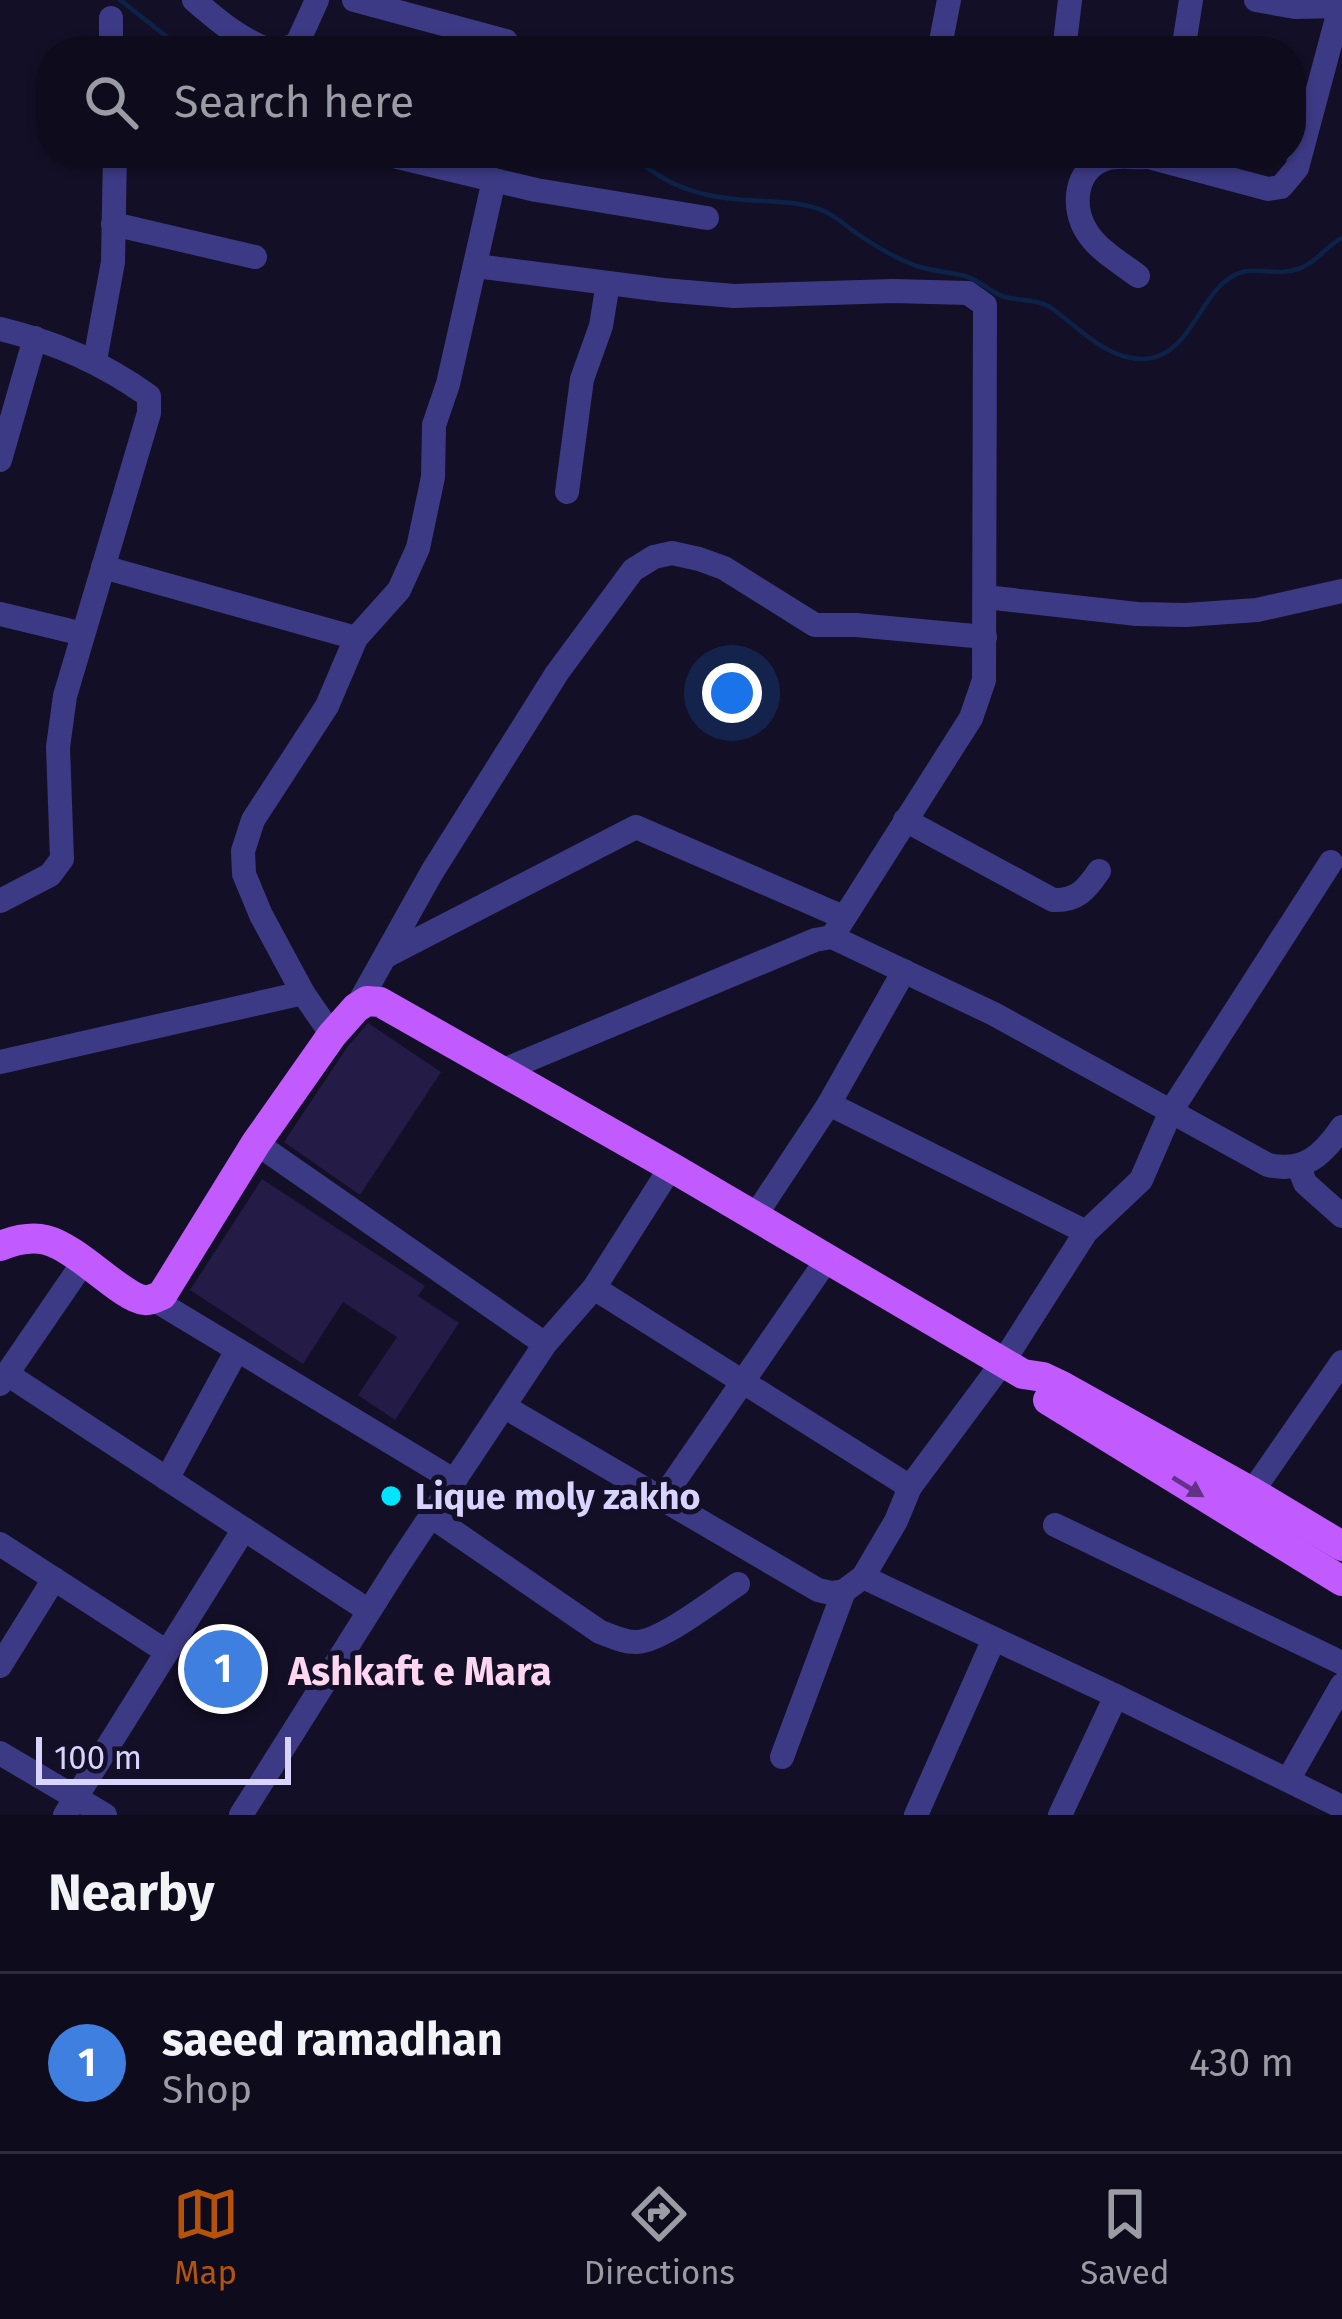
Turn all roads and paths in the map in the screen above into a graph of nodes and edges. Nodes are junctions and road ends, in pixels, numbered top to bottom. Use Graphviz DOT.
graph roads {
  1 [pos="194,0"];
  2 [pos="317,0"];
  3 [pos="354,0"];
  4 [pos="949,0"];
  5 [pos="1070,0"];
  6 [pos="1191,0"];
  7 [pos="1256,0"];
  8 [pos="1340,4"];
  9 [pos="111,18"];
  10 [pos="110,36"];
  11 [pos="240,36"];
  12 [pos="301,36"];
  13 [pos="487,36"];
  14 [pos="942,36"];
  15 [pos="1066,36"];
  16 [pos="1185,36"];
  17 [pos="1306,134"];
  18 [pos="115,168"];
  19 [pos="443,168"];
  20 [pos="1086,168"];
  21 [pos="1199,168"];
  22 [pos="1297,168"];
  23 [pos="494,180"];
  24 [pos="707,218"];
  25 [pos="113,224"];
  26 [pos="255,257"];
  27 [pos="476,266"];
  28 [pos="1138,276"];
  29 [pos="608,283"];
  30 [pos="0,328"];
  31 [pos="35,338"];
  32 [pos="94,360"];
  33 [pos="0,460"];
  34 [pos="566,492"];
  35 [pos="103,568"];
  36 [pos="1342,591"];
  37 [pos="985,598"];
  38 [pos="0,614"];
  39 [pos="83,634"];
  40 [pos="985,637"];
  41 [pos="356,638"];
  42 [pos="905,820"];
  43 [pos="1331,862"];
  44 [pos="1099,871"];
  45 [pos="0,901"];
  46 [pos="838,927"];
  47 [pos="386,956"];
  48 [pos="904,971"];
  49 [pos="304,993"];
  50 [pos="368,1005"];
  51 [pos="332,1034"];
  52 [pos="0,1062"];
  53 [pos="504,1070"];
  54 [pos="829,1104"];
  55 [pos="1171,1111"];
  56 [pos="1342,1127"];
  57 [pos="256,1143"];
  58 [pos="670,1167"];
  59 [pos="1299,1167"];
  60 [pos="755,1216"];
  61 [pos="1342,1216"];
  62 [pos="1086,1232"];
  63 [pos="0,1246"];
  64 [pos="828,1258"];
  65 [pos="85,1260"];
  66 [pos="594,1288"];
  67 [pos="153,1299"];
  68 [pos="544,1344"];
  69 [pos="237,1350"];
  70 [pos="1342,1362"];
  71 [pos="1013,1368"];
  72 [pos="3,1379"];
  73 [pos="743,1381"];
  74 [pos="505,1407"];
  75 [pos="167,1479"];
  76 [pos="455,1481"];
  77 [pos="910,1487"];
  78 [pos="1252,1492"];
  79 [pos="662,1499"];
  80 [pos="431,1516"];
  81 [pos="1055,1525"];
  82 [pos="244,1529"];
  83 [pos="0,1544"];
  84 [pos="1342,1546"];
  85 [pos="55,1579"];
  86 [pos="1342,1581"];
  87 [pos="738,1584"];
  88 [pos="853,1584"];
  89 [pos="369,1611"];
  90 [pos="994,1639"];
  91 [pos="167,1652"];
  92 [pos="1342,1663"];
  93 [pos="0,1666"];
  94 [pos="1342,1685"];
  95 [pos="1117,1696"];
  96 [pos="0,1753"];
  97 [pos="782,1757"];
  98 [pos="1288,1780"];
  99 [pos="71,1806"];
  100 [pos="1342,1807"];
  101 [pos="105,1815"];
  102 [pos="241,1815"];
  103 [pos="916,1815"];
  104 [pos="1061,1815"];
  1 -- 11 [label="street"];
  2 -- 12 [label="street"];
  3 -- 13 [label="street"];
  4 -- 14 [label="street"];
  5 -- 15 [label="street"];
  6 -- 16 [label="street"];
  7 -- 8 [label="street"];
  8 -- 17 [label="street"];
  9 -- 10 [label="street"];
  18 -- 25 [label="street"];
  19 -- 23 [label="street"];
  20 -- 28 [label="street"];
  21 -- 22 [label="street"];
  23 -- 24 [label="street"];
  23 -- 27 [label="street"];
  25 -- 26 [label="street"];
  25 -- 32 [label="street"];
  27 -- 29 [label="street"];
  27 -- 41 [label="street"];
  29 -- 34 [label="street"];
  29 -- 37 [label="street"];
  30 -- 31 [label="street"];
  31 -- 32 [label="street"];
  31 -- 33 [label="street"];
  32 -- 35 [label="street"];
  35 -- 39 [label="street"];
  35 -- 41 [label="street"];
  36 -- 37 [label="street"];
  37 -- 40 [label="street"];
  38 -- 39 [label="street"];
  39 -- 45 [label="street"];
  40 -- 42 [label="street"];
  40 -- 47 [label="street"];
  41 -- 49 [label="street"];
  42 -- 44 [label="street"];
  42 -- 46 [label="street"];
  43 -- 55 [label="street"];
  46 -- 47 [label="street"];
  46 -- 48 [label="street"];
  46 -- 53 [label="street"];
  47 -- 50 [label="street"];
  48 -- 54 [label="street"];
  48 -- 55 [label="street"];
  49 -- 51 [label="street"];
  49 -- 52 [label="street"];
  50 -- 51 [label="main road"];
  50 -- 53 [label="main road"];
  51 -- 57 [label="main road"];
  53 -- 58 [label="main road"];
  54 -- 60 [label="street"];
  54 -- 62 [label="street"];
  55 -- 59 [label="street"];
  55 -- 62 [label="street"];
  56 -- 59 [label="street"];
  57 -- 67 [label="main road"];
  57 -- 68 [label="street"];
  58 -- 60 [label="main road"];
  58 -- 66 [label="street"];
  59 -- 61 [label="street"];
  60 -- 64 [label="main road"];
  62 -- 71 [label="street"];
  63 -- 65 [label="main road"];
  64 -- 71 [label="main road"];
  64 -- 73 [label="street"];
  65 -- 67 [label="main road"];
  65 -- 72 [label="street"];
  66 -- 68 [label="street"];
  66 -- 73 [label="street"];
  67 -- 69 [label="street"];
  68 -- 74 [label="street"];
  69 -- 75 [label="street"];
  69 -- 76 [label="street"];
  70 -- 78 [label="street"];
  71 -- 77 [label="street"];
  71 -- 78 [label="main road"];
  71 -- 86 [label="main road, one-way"];
  72 -- 75 [label="street"];
  73 -- 77 [label="street"];
  73 -- 79 [label="street"];
  74 -- 76 [label="street"];
  74 -- 79 [label="street"];
  75 -- 82 [label="street"];
  76 -- 80 [label="street"];
  77 -- 88 [label="street"];
  78 -- 84 [label="main road"];
  79 -- 88 [label="street"];
  80 -- 87 [label="street"];
  80 -- 89 [label="street"];
  81 -- 92 [label="street"];
  82 -- 89 [label="street"];
  82 -- 91 [label="street"];
  83 -- 85 [label="street"];
  85 -- 91 [label="street"];
  85 -- 93 [label="street"];
  88 -- 90 [label="street"];
  88 -- 97 [label="street"];
  89 -- 102 [label="street"];
  90 -- 95 [label="street"];
  90 -- 103 [label="street"];
  91 -- 99 [label="street"];
  94 -- 98 [label="street"];
  95 -- 98 [label="street"];
  95 -- 104 [label="street"];
  96 -- 99 [label="street"];
  98 -- 100 [label="street"];
  99 -- 101 [label="street"];
}
